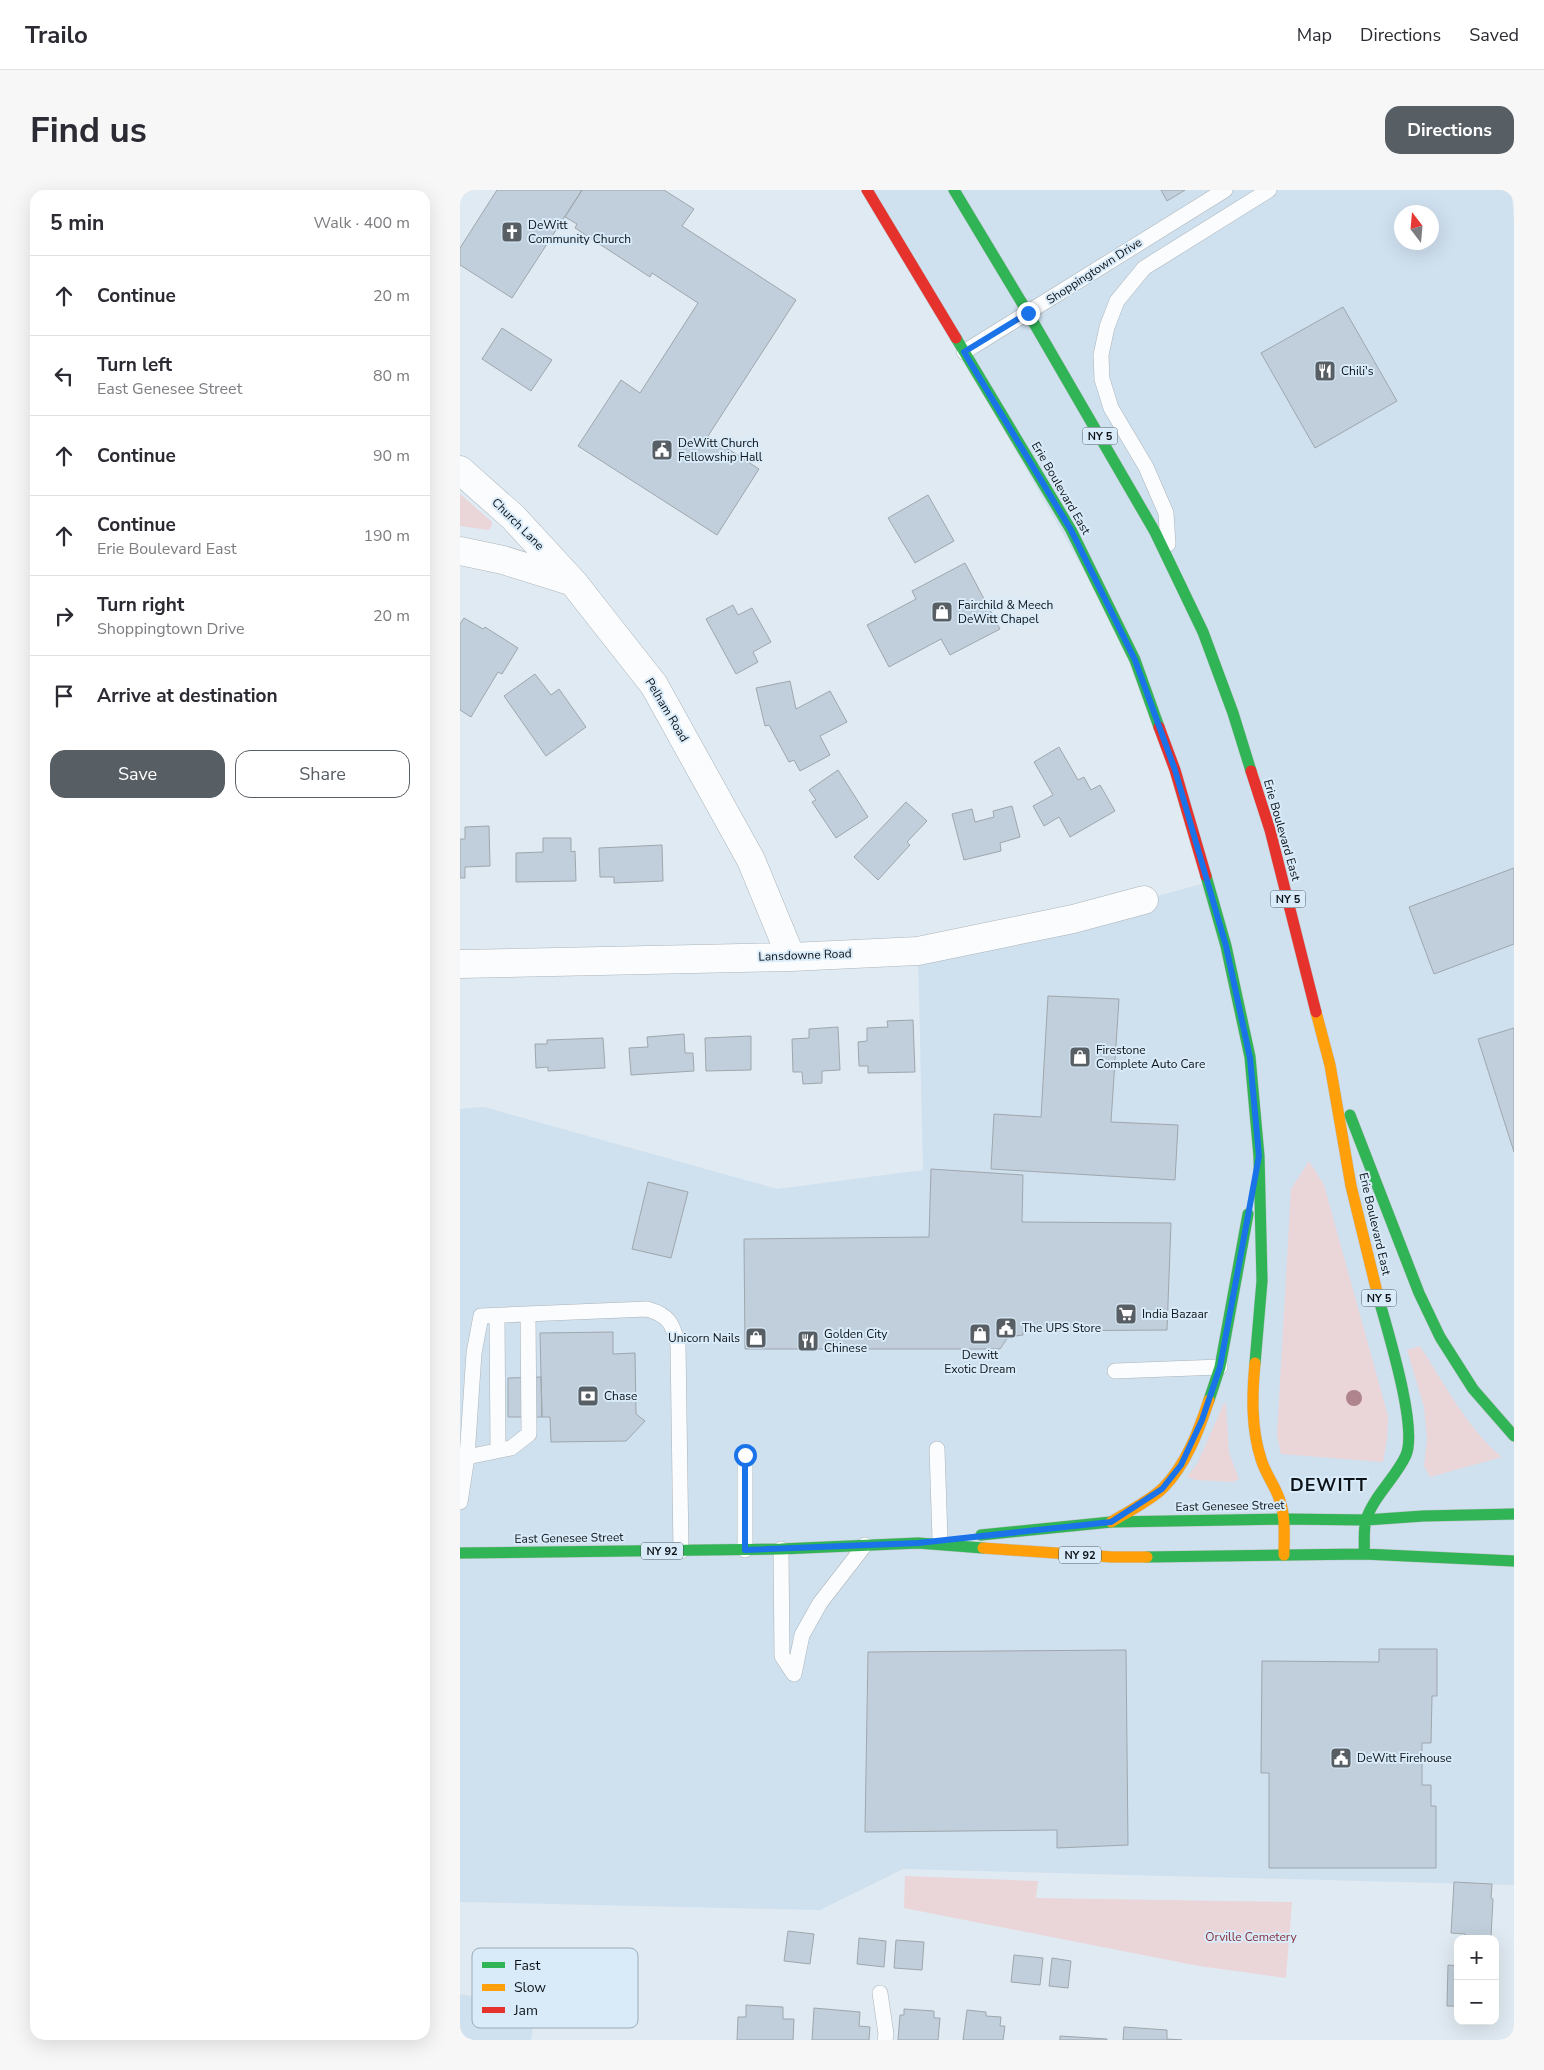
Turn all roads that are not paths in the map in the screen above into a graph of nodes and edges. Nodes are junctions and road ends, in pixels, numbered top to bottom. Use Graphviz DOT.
graph roads {
  1 [pos="867,190"];
  2 [pos="954,190"];
  3 [pos="1225,190"];
  4 [pos="1269,190"];
  5 [pos="1028,313"];
  6 [pos="964,352"];
  7 [pos="460,470"];
  8 [pos="460,551"];
  9 [pos="1169,560"];
  10 [pos="573,582"];
  11 [pos="1144,900"];
  12 [pos="791,956"];
  13 [pos="460,964"];
  14 [pos="1330,1064"];
  15 [pos="1259,1156"];
  16 [pos="528,1314"];
  17 [pos="496,1316"];
  18 [pos="1220,1367"];
  19 [pos="1115,1372"];
  20 [pos="1514,1436"];
  21 [pos="937,1449"];
  22 [pos="498,1450"];
  23 [pos="745,1455"];
  24 [pos="467,1456"];
  25 [pos="460,1502"];
  26 [pos="1514,1514"];
  27 [pos="1284,1519"];
  28 [pos="1366,1520"];
  29 [pos="1111,1522"];
  30 [pos="940,1539"];
  31 [pos="918,1543"];
  32 [pos="865,1545"];
  33 [pos="781,1549"];
  34 [pos="745,1550"];
  35 [pos="681,1551"];
  36 [pos="460,1553"];
  37 [pos="1284,1554"];
  38 [pos="1364,1554"];
  39 [pos="1514,1562"];
  40 [pos="880,1993"];
  41 [pos="885,2040"];
  1 -- 6 [label="main road, Erie Boulevard East"];
  2 -- 5 [label="main road, Erie Boulevard East / NY 5"];
  3 -- 5 [label="lane, Shoppingtown Drive"];
  4 -- 9 [label="lane"];
  5 -- 6 [label="lane, Shoppingtown Drive"];
  5 -- 9 [label="main road, Erie Boulevard East / NY 5"];
  6 -- 15 [label="main road, Erie Boulevard East"];
  7 -- 10 [label="street, Church Lane"];
  8 -- 10 [label="street"];
  9 -- 14 [label="main road, Erie Boulevard East / NY 5"];
  10 -- 12 [label="street, Pelham Road"];
  11 -- 12 [label="street, Lansdowne Road"];
  12 -- 13 [label="street, Lansdowne Road"];
  14 -- 20 [label="main road, NY 5"];
  14 -- 28 [label="main road, Erie Boulevard East / NY 5"];
  15 -- 18 [label="main road"];
  15 -- 27 [label="main road, Erie Boulevard East"];
  16 -- 17 [label="lane"];
  16 -- 22 [label="lane"];
  16 -- 35 [label="lane"];
  17 -- 22 [label="lane"];
  17 -- 24 [label="lane"];
  18 -- 19 [label="lane"];
  18 -- 29 [label="main road"];
  21 -- 30 [label="lane"];
  22 -- 24 [label="lane"];
  23 -- 34 [label="lane"];
  24 -- 25 [label="lane"];
  26 -- 28 [label="main road, East Genesee Street / NY 92"];
  27 -- 28 [label="main road, East Genesee Street / NY 92"];
  27 -- 29 [label="main road, East Genesee Street / NY 92"];
  27 -- 37 [label="main road, Erie Boulevard East"];
  28 -- 38 [label="main road, Erie Boulevard East / NY 5"];
  29 -- 30 [label="main road, East Genesee Street / NY 92"];
  30 -- 31 [label="main road, East Genesee Street / NY 92"];
  31 -- 32 [label="main road, East Genesee Street / NY 92"];
  31 -- 37 [label="main road, East Genesee Street / NY 92"];
  32 -- 33 [label="main road, East Genesee Street / NY 92"];
  32 -- 33 [label="lane"];
  33 -- 34 [label="main road, East Genesee Street / NY 92"];
  34 -- 35 [label="main road, East Genesee Street / NY 92"];
  35 -- 36 [label="main road, East Genesee Street / NY 92"];
  37 -- 38 [label="main road, East Genesee Street"];
  38 -- 39 [label="main road, East Genesee Street"];
  40 -- 41 [label="lane"];
}
